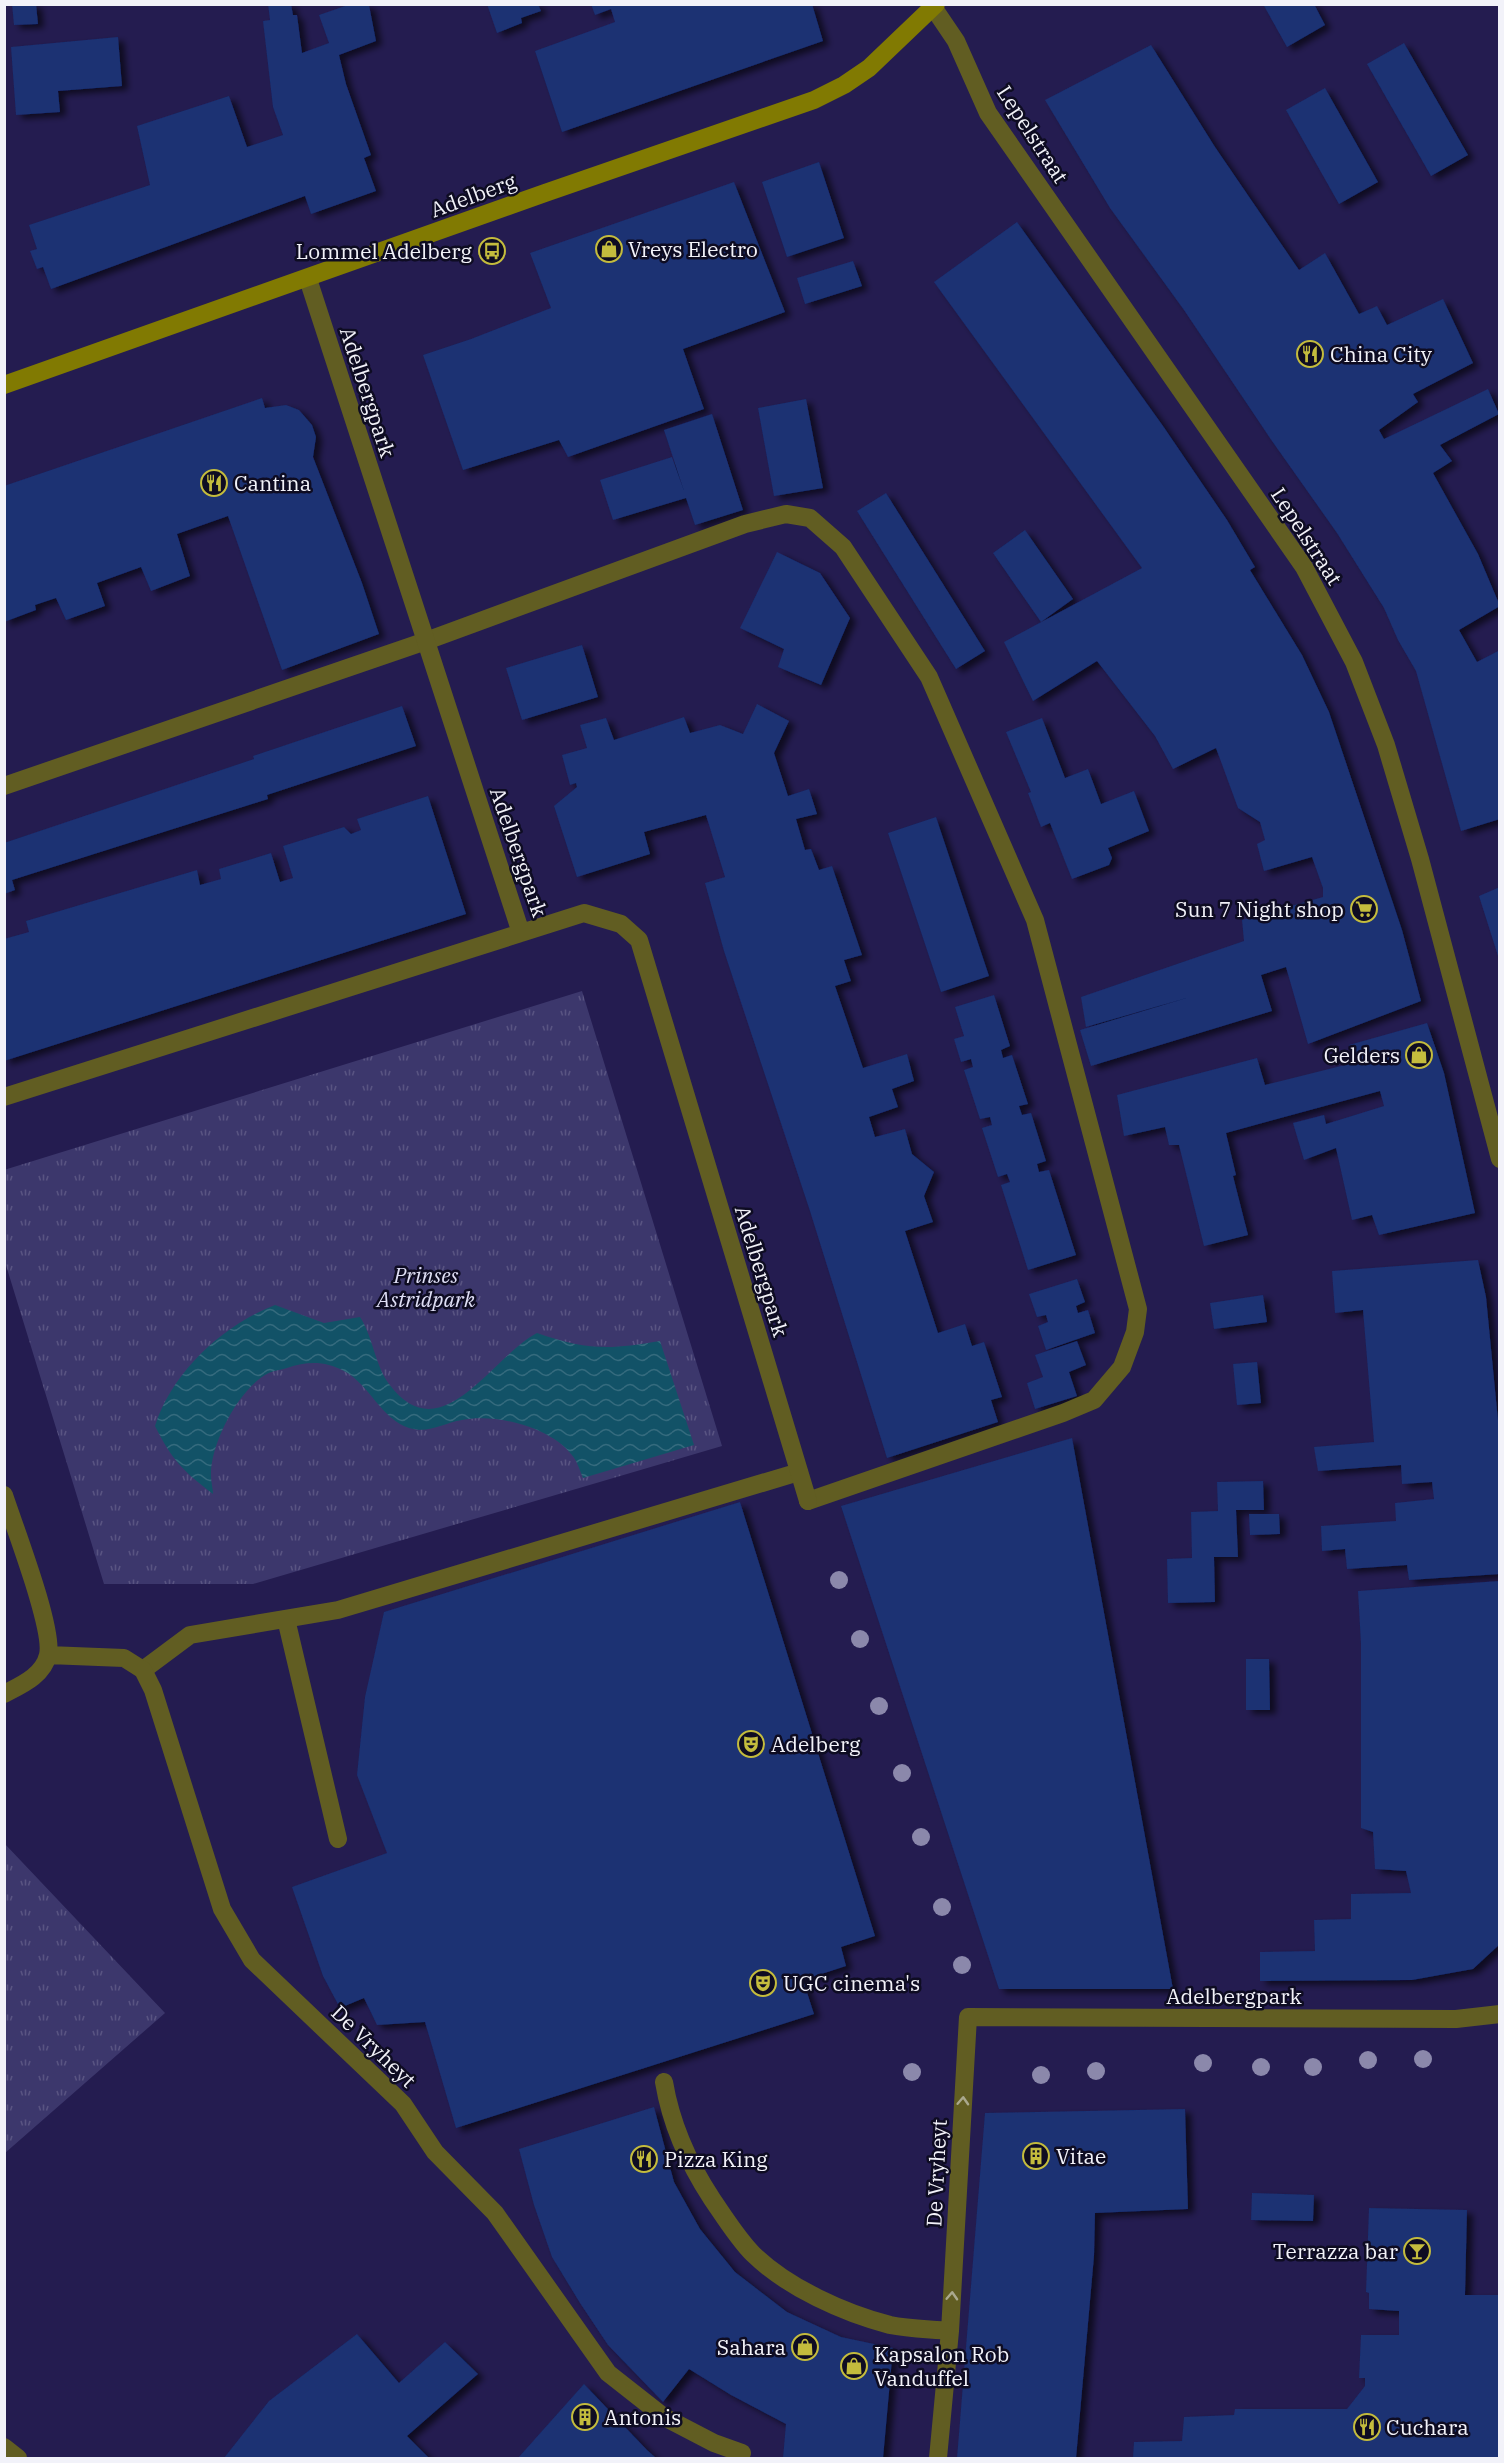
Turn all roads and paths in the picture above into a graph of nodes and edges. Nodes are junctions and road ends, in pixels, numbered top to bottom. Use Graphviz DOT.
graph roads {
  1 [pos="933,5"];
  2 [pos="308,279"];
  3 [pos="5,384"];
  4 [pos="426,641"];
  5 [pos="4,786"];
  6 [pos="521,933"];
  7 [pos="4,1097"];
  8 [pos="1500,1159"];
  9 [pos="800,1472"];
  10 [pos="4,1495"];
  11 [pos="286,1619"];
  12 [pos="48,1655"];
  13 [pos="143,1670"];
  14 [pos="4,1694"];
  15 [pos="338,1839"];
  16 [pos="1500,2014"];
  17 [pos="968,2017"];
  18 [pos="664,2082"];
  19 [pos="950,2331"];
  20 [pos="4,2446"];
  21 [pos="742,2453"];
  22 [pos="18,2458"];
  23 [pos="938,2458"];
  1 -- 2 [label="main road, Adelberg"];
  1 -- 8 [label="street, Lepelstraat"];
  2 -- 3 [label="main road, Adelberg"];
  2 -- 4 [label="street, Adelbergpark"];
  4 -- 5 [label="street"];
  4 -- 6 [label="street, Adelbergpark"];
  4 -- 9 [label="street, Adelbergpark"];
  6 -- 7 [label="street"];
  6 -- 9 [label="street, Adelbergpark"];
  9 -- 11 [label="street"];
  10 -- 12 [label="street"];
  11 -- 13 [label="street"];
  11 -- 15 [label="street"];
  12 -- 13 [label="street"];
  12 -- 14 [label="street"];
  13 -- 21 [label="street, De Vryheyt"];
  16 -- 17 [label="street, Adelbergpark"];
  19 -- 17 [label="street, De Vryheyt, one-way"];
  18 -- 19 [label="street"];
  19 -- 23 [label="street, De Vryheyt"];
  20 -- 22 [label="street"];
}
